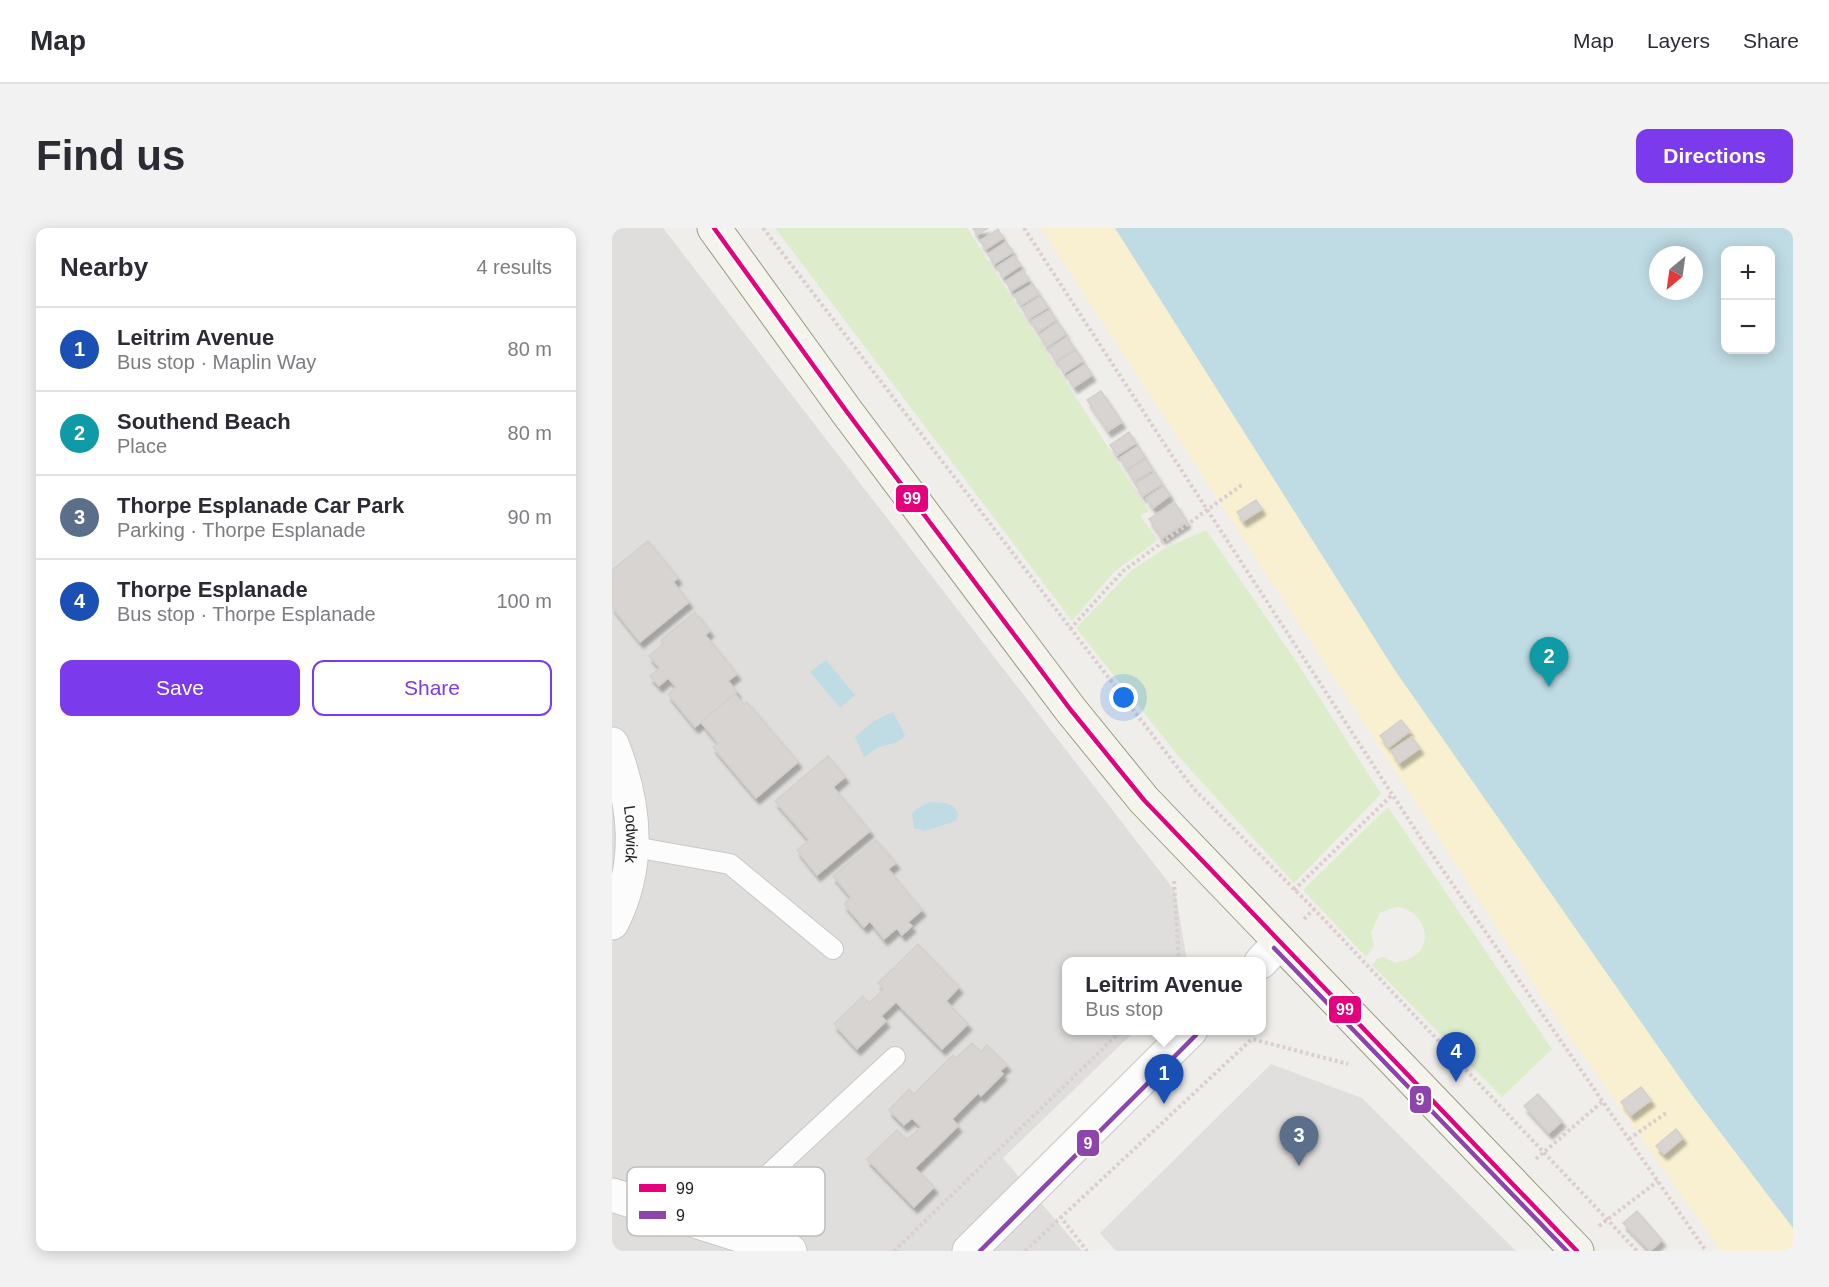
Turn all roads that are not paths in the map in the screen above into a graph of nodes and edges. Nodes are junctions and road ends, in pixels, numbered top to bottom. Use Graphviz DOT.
graph roads {
  1 [pos="714,228"];
  2 [pos="612,744"];
  3 [pos="634,847"];
  4 [pos="612,923"];
  5 [pos="833,949"];
  6 [pos="1270,952"];
  7 [pos="1186,1035"];
  8 [pos="896,1057"];
  9 [pos="777,1167"];
  10 [pos="612,1195"];
  11 [pos="627,1200"];
  12 [pos="738,1236"];
  13 [pos="1586,1239"];
  14 [pos="790,1251"];
  15 [pos="969,1251"];
  1 -- 6 [label="main road"];
  2 -- 3 [label="street, Lodwick"];
  3 -- 4 [label="street, Lodwick"];
  3 -- 5 [label="lane"];
  6 -- 13 [label="main road"];
  7 -- 15 [label="street"];
  8 -- 9 [label="lane"];
  10 -- 11 [label="street"];
  12 -- 14 [label="street"];
}
